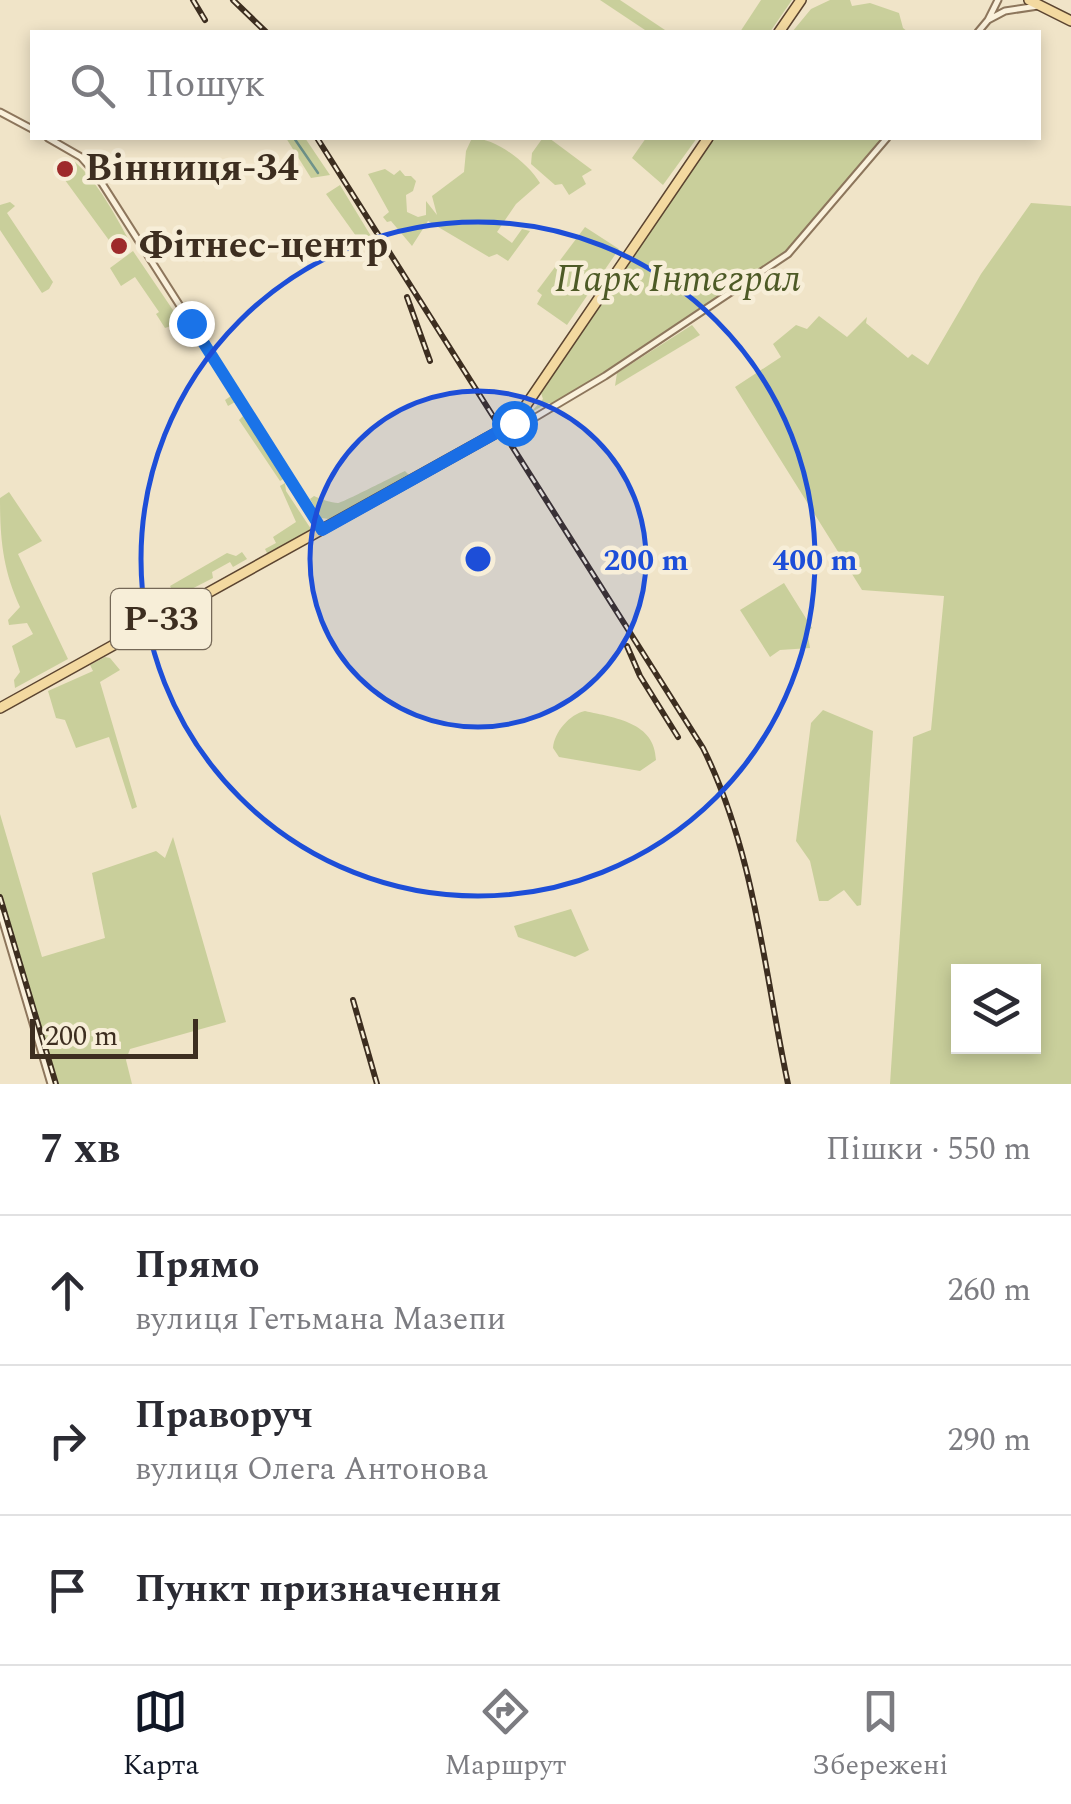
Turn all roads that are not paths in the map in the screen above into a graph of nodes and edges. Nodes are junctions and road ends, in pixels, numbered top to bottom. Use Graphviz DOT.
graph roads {
  1 [pos="801,0"];
  2 [pos="998,0"];
  3 [pos="1012,0"];
  4 [pos="1028,0"];
  5 [pos="1040,6"];
  6 [pos="1005,11"];
  7 [pos="988,20"];
  8 [pos="1071,21"];
  9 [pos="780,30"];
  10 [pos="980,30"];
  11 [pos="0,112"];
  12 [pos="30,128"];
  13 [pos="51,140"];
  14 [pos="707,140"];
  15 [pos="886,140"];
  16 [pos="514,423"];
  17 [pos="322,530"];
  18 [pos="0,708"];
  19 [pos="0,912"];
  20 [pos="51,1084"];
  1 -- 9 [label="main road"];
  2 -- 7 [label="street"];
  3 -- 6 [label="street"];
  4 -- 5 [label="main road"];
  5 -- 6 [label="street"];
  5 -- 8 [label="main road"];
  6 -- 7 [label="street"];
  7 -- 10 [label="street"];
  11 -- 12 [label="street"];
  13 -- 17 [label="street"];
  14 -- 16 [label="main road, Р-33"];
  15 -- 16 [label="street"];
  16 -- 17 [label="main road, Р-33"];
  17 -- 18 [label="main road, Р-33"];
  19 -- 20 [label="street"];
}
